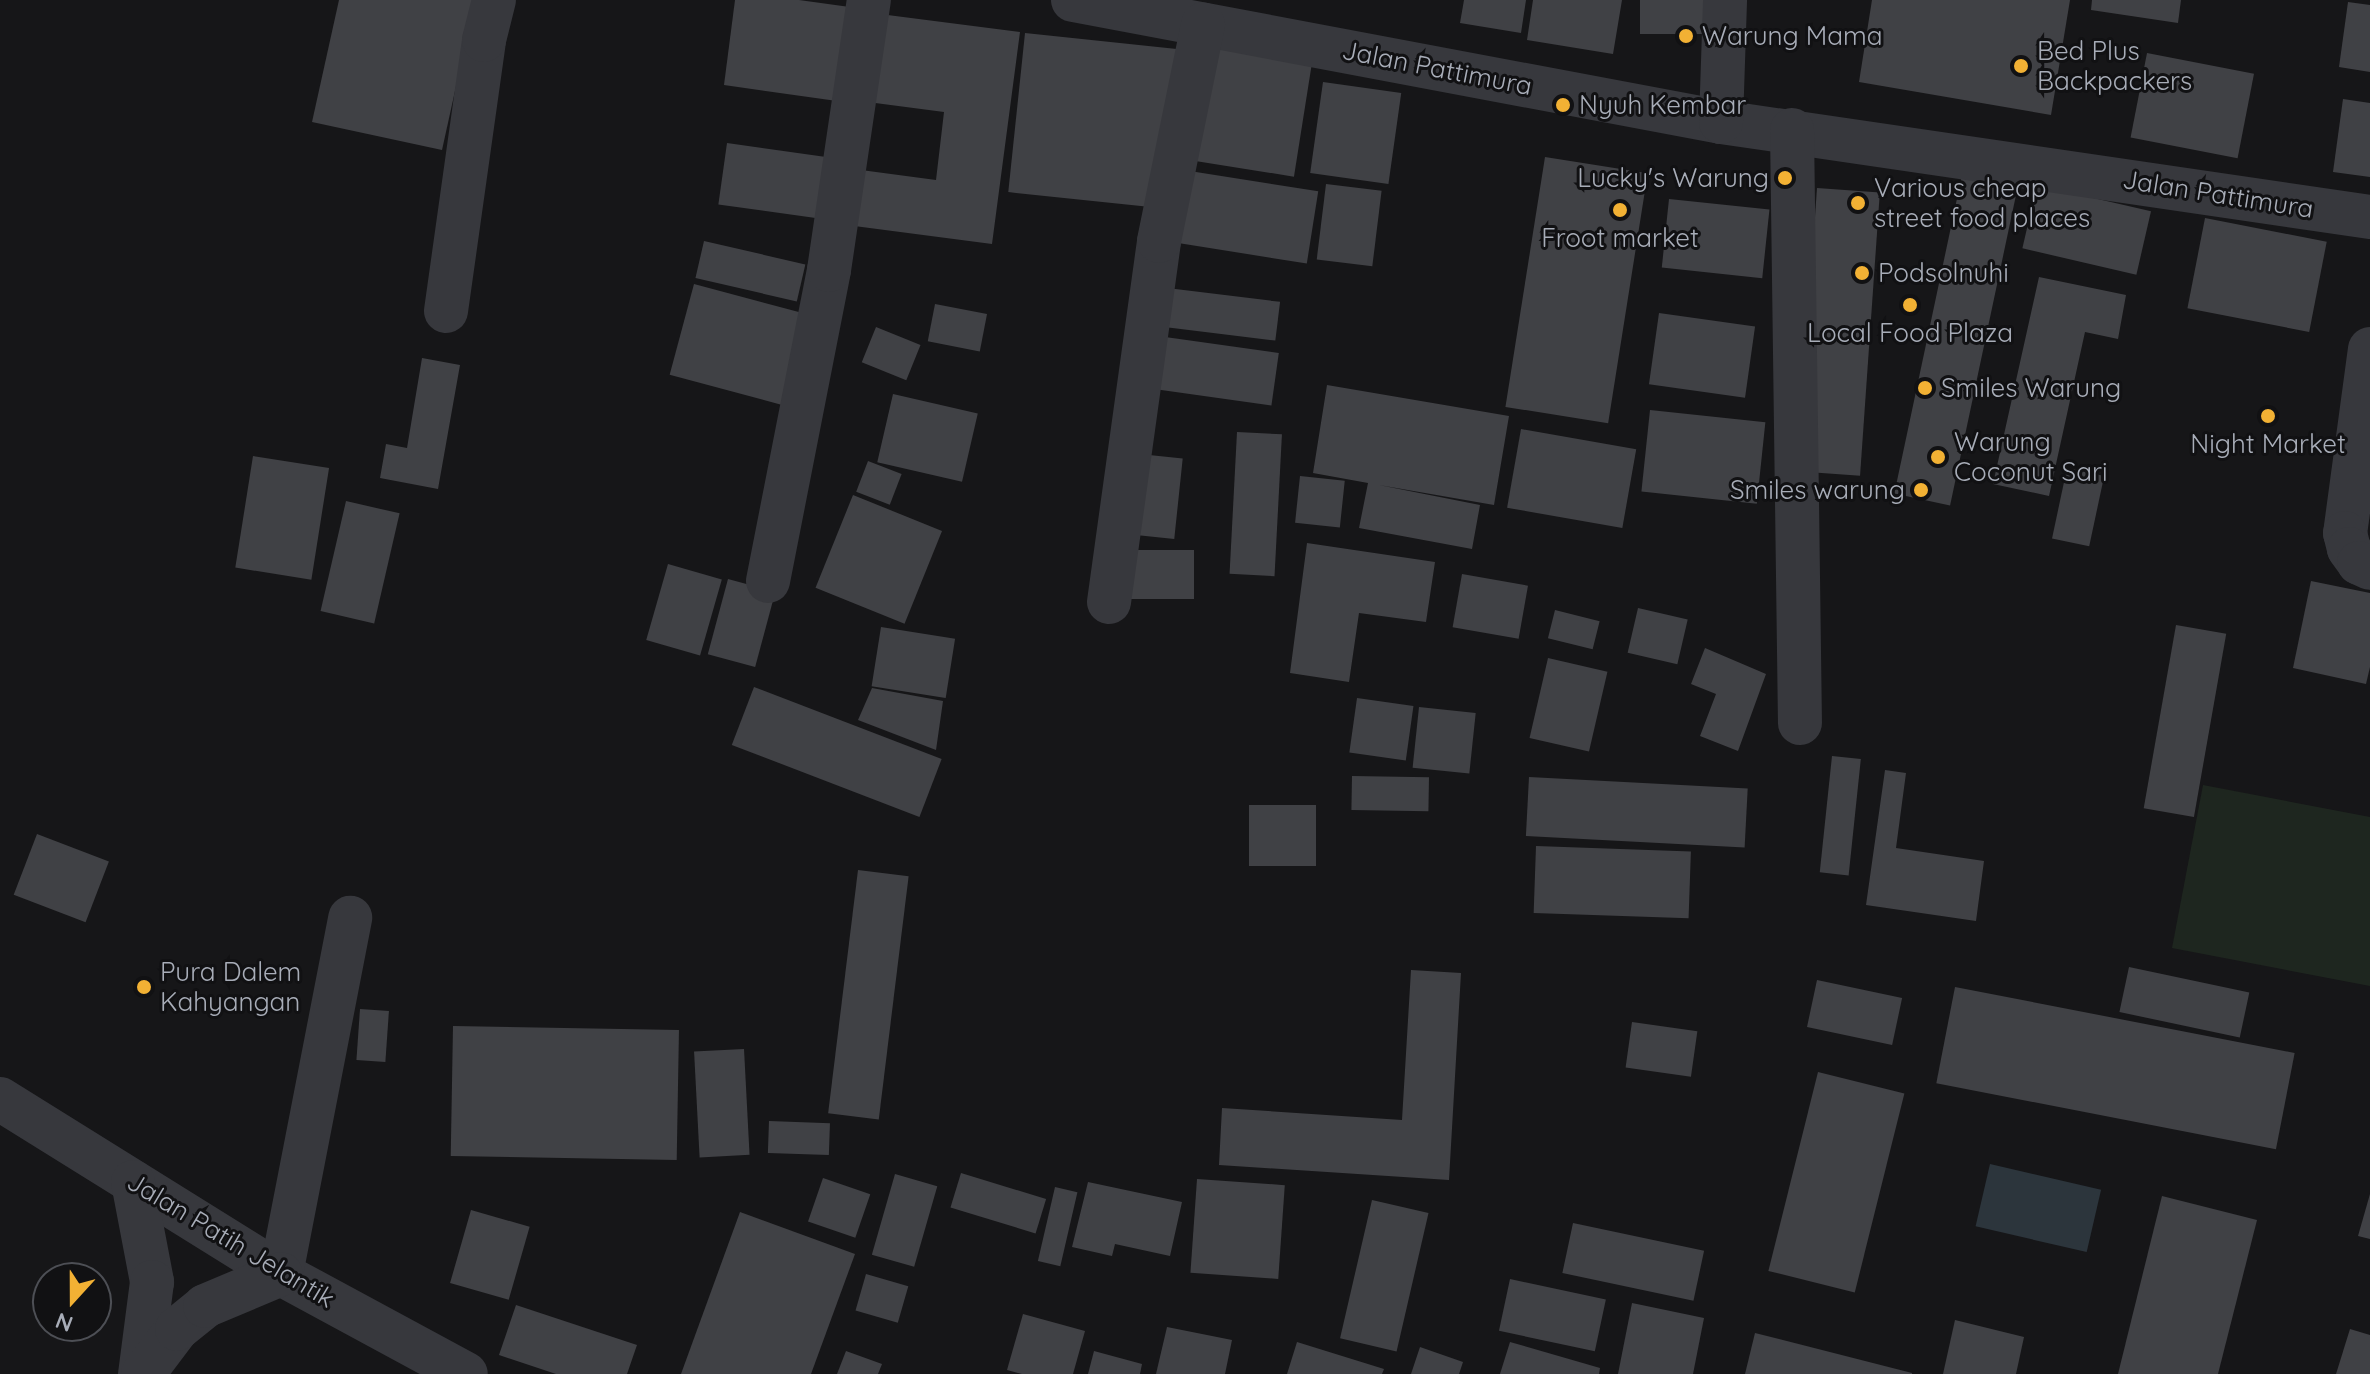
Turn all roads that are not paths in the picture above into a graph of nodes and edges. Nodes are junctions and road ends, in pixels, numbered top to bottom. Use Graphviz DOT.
graph roads {
  1 [pos="494,0"];
  2 [pos="869,0"];
  3 [pos="1073,0"];
  4 [pos="1725,0"];
  5 [pos="1203,24"];
  6 [pos="1721,122"];
  7 [pos="1792,130"];
  8 [pos="2370,217"];
  9 [pos="446,311"];
  10 [pos="2370,349"];
  11 [pos="2370,568"];
  12 [pos="768,581"];
  13 [pos="1109,602"];
  14 [pos="1800,723"];
  15 [pos="350,918"];
  16 [pos="0,1099"];
  17 [pos="133,1182"];
  18 [pos="281,1274"];
  19 [pos="141,1374"];
  20 [pos="466,1374"];
  1 -- 9 [label="street"];
  2 -- 12 [label="street"];
  3 -- 5 [label="street, Jalan Pattimura"];
  4 -- 6 [label="street"];
  5 -- 6 [label="street, Jalan Pattimura"];
  5 -- 13 [label="street"];
  6 -- 7 [label="street, Jalan Pattimura"];
  7 -- 8 [label="street, Jalan Pattimura"];
  7 -- 14 [label="street"];
  10 -- 11 [label="street"];
  15 -- 18 [label="street"];
  16 -- 17 [label="street, Jalan Patih Jelantik"];
  17 -- 18 [label="street, Jalan Patih Jelantik"];
  17 -- 19 [label="street"];
  18 -- 19 [label="street"];
  18 -- 20 [label="street, Jalan Patih Jelantik"];
}
